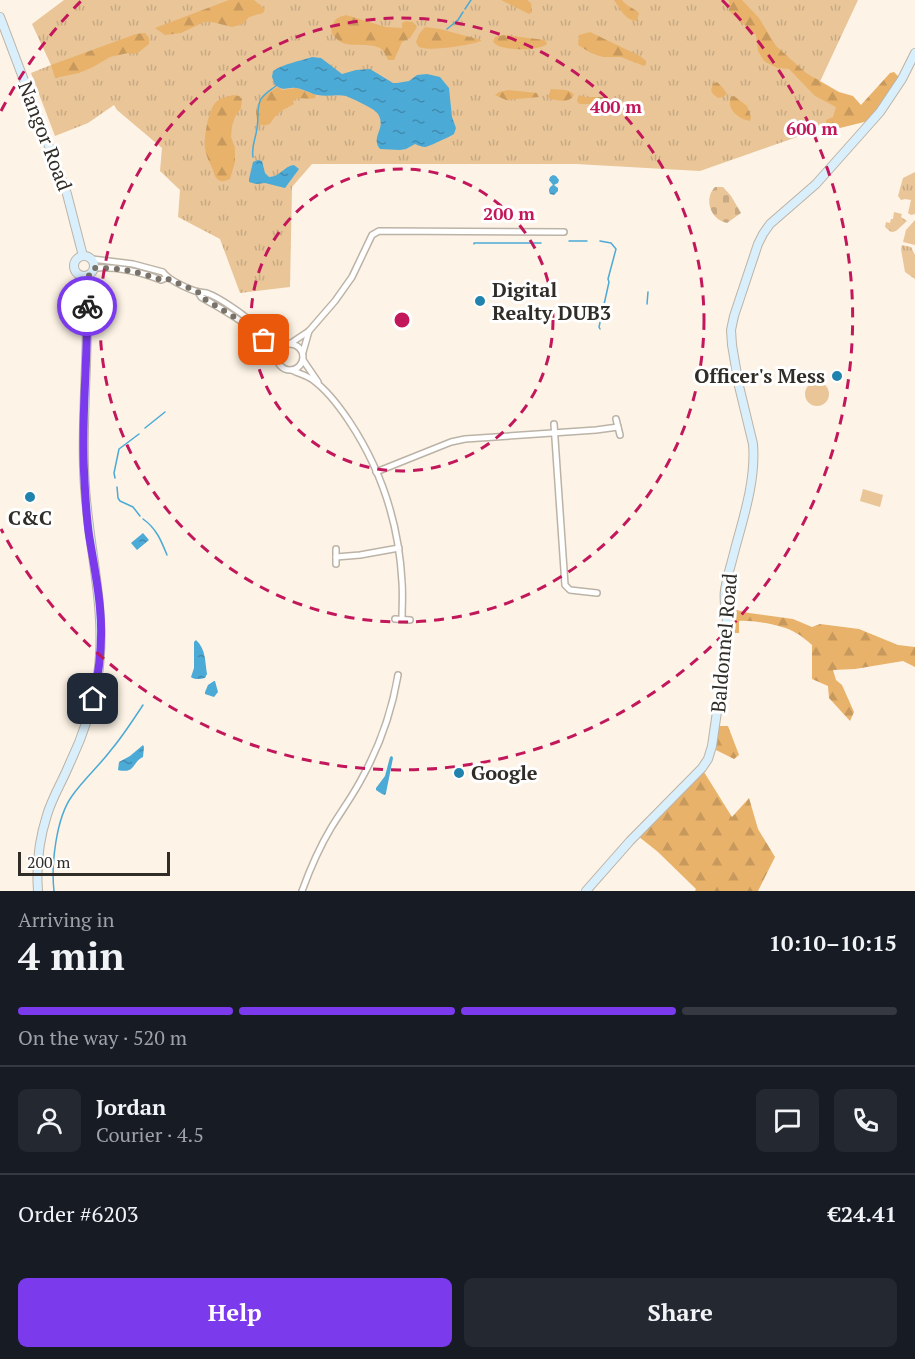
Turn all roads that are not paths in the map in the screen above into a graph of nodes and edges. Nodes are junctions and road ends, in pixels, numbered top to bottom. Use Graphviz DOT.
graph roads {
  1 [pos="0,17"];
  2 [pos="915,53"];
  3 [pos="564,232"];
  4 [pos="83,256"];
  5 [pos="92,259"];
  6 [pos="94,268"];
  7 [pos="86,277"];
  8 [pos="166,278"];
  9 [pos="198,292"];
  10 [pos="309,331"];
  11 [pos="289,343"];
  12 [pos="303,352"];
  13 [pos="277,358"];
  14 [pos="303,359"];
  15 [pos="292,370"];
  16 [pos="320,386"];
  17 [pos="616,419"];
  18 [pos="554,424"];
  19 [pos="618,427"];
  20 [pos="555,433"];
  21 [pos="620,435"];
  22 [pos="376,472"];
  23 [pos="399,548"];
  24 [pos="336,549"];
  25 [pos="336,556"];
  26 [pos="336,564"];
  27 [pos="597,594"];
  28 [pos="395,619"];
  29 [pos="402,620"];
  30 [pos="410,620"];
  31 [pos="398,675"];
  32 [pos="38,891"];
  33 [pos="302,891"];
  34 [pos="586,891"];
  1 -- 4 [label="street, Nangor Road"];
  2 -- 34 [label="street, Baldonnel Road"];
  3 -- 10 [label="street"];
  4 -- 5 [label="street"];
  4 -- 7 [label="street, Nangor Road"];
  5 -- 6 [label="street"];
  5 -- 8 [label="street"];
  6 -- 7 [label="street"];
  6 -- 8 [label="street"];
  7 -- 32 [label="street, Nangor Road"];
  8 -- 9 [label="street"];
  9 -- 11 [label="street"];
  9 -- 13 [label="street"];
  10 -- 11 [label="street"];
  10 -- 12 [label="street"];
  11 -- 12 [label="street"];
  11 -- 13 [label="street"];
  12 -- 14 [label="street"];
  13 -- 15 [label="street"];
  14 -- 15 [label="street"];
  14 -- 16 [label="street"];
  15 -- 16 [label="street"];
  16 -- 22 [label="street"];
  17 -- 19 [label="street"];
  18 -- 20 [label="street"];
  19 -- 20 [label="street"];
  19 -- 21 [label="street"];
  20 -- 22 [label="street"];
  20 -- 27 [label="street"];
  22 -- 23 [label="street"];
  23 -- 25 [label="street"];
  23 -- 29 [label="street"];
  24 -- 25 [label="street"];
  25 -- 26 [label="street"];
  28 -- 29 [label="street"];
  29 -- 30 [label="street"];
  31 -- 33 [label="street"];
}
